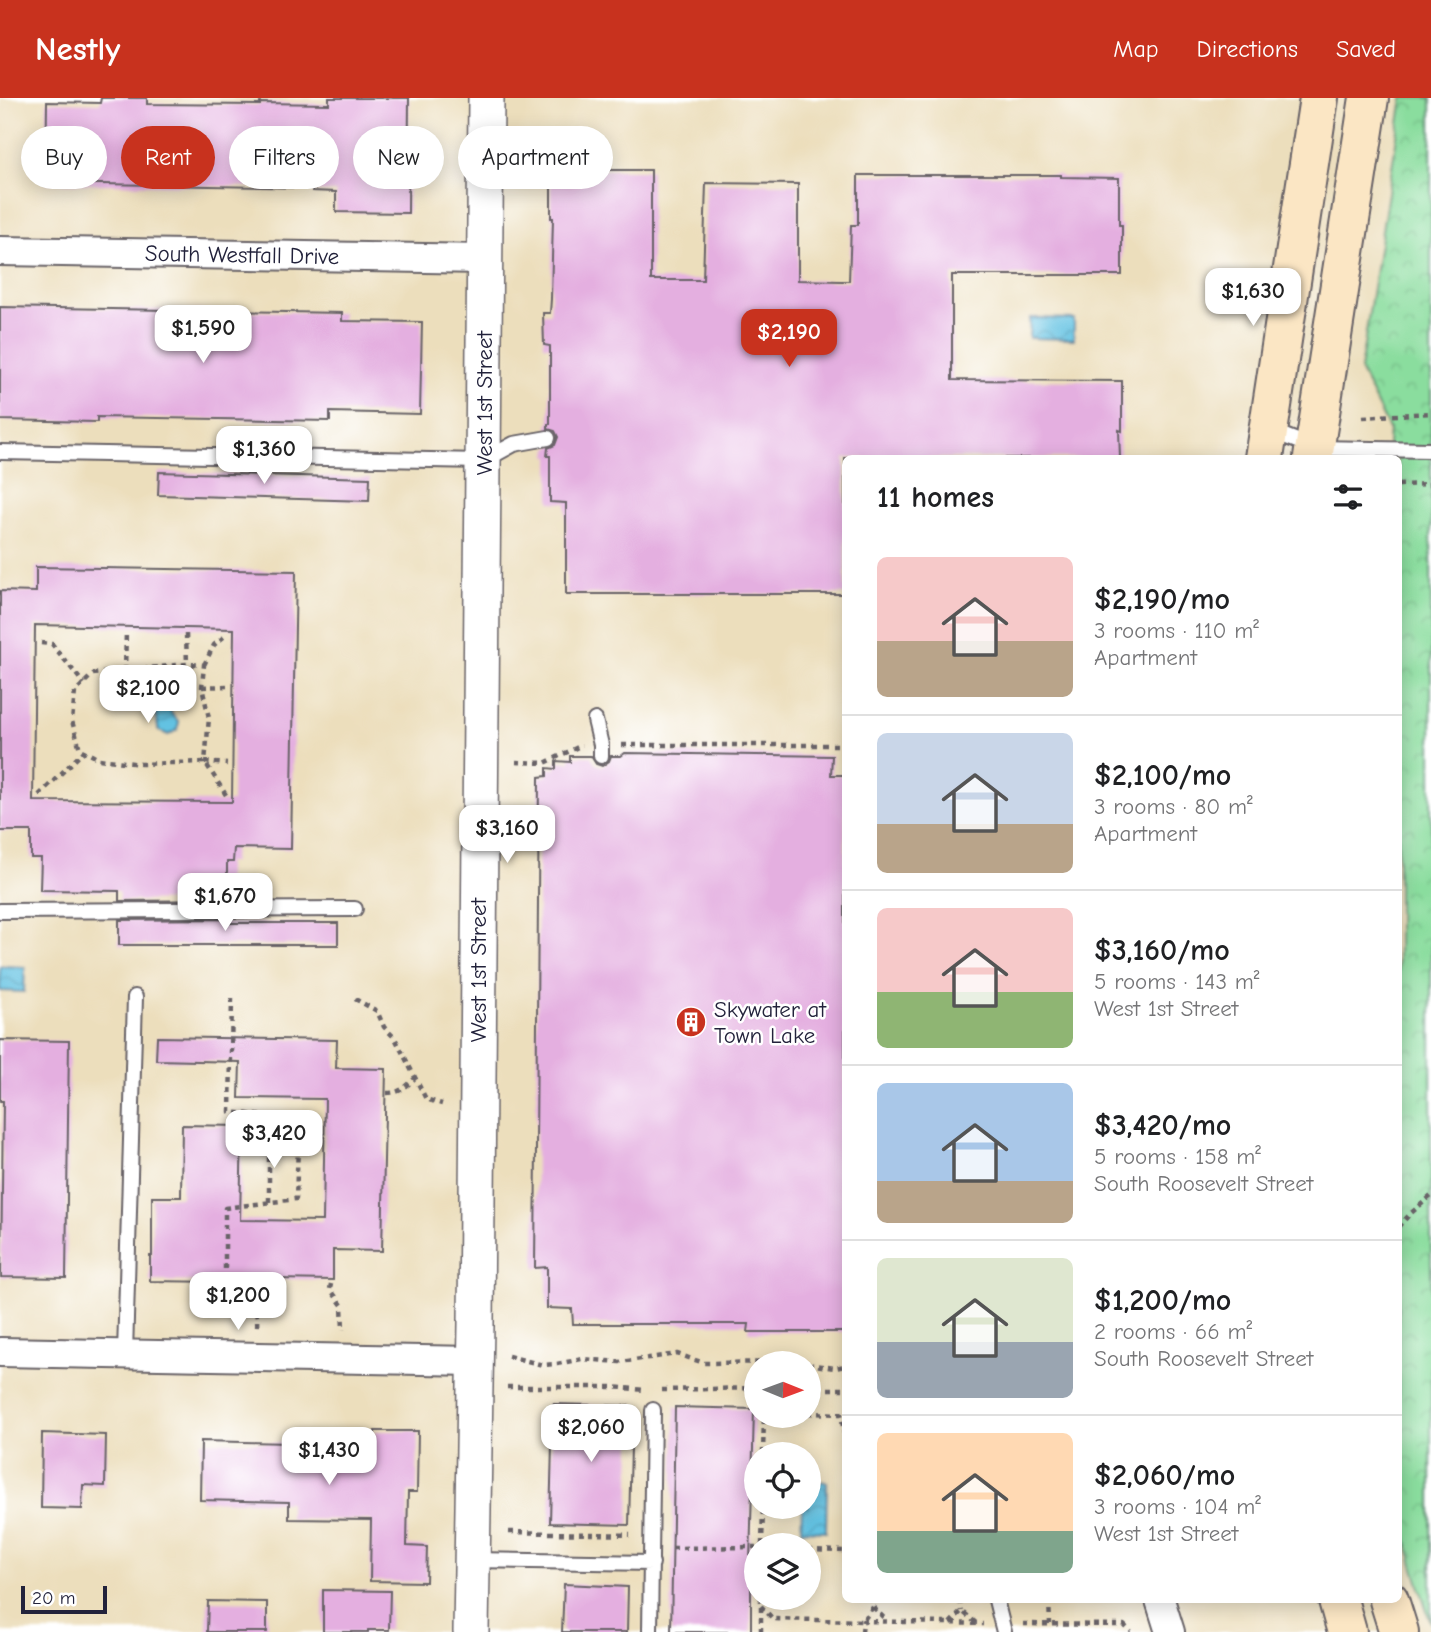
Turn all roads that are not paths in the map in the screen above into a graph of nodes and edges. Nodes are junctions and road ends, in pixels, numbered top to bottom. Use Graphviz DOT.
graph roads {
  1 [pos="486,98"];
  2 [pos="1319,98"];
  3 [pos="1369,98"];
  4 [pos="0,251"];
  5 [pos="485,259"];
  6 [pos="548,438"];
  7 [pos="1266,444"];
  8 [pos="1431,450"];
  9 [pos="0,452"];
  10 [pos="1314,453"];
  11 [pos="483,461"];
  12 [pos="595,720"];
  13 [pos="601,750"];
  14 [pos="355,909"];
  15 [pos="0,911"];
  16 [pos="135,997"];
  17 [pos="0,1352"];
  18 [pos="125,1354"];
  19 [pos="491,1358"];
  20 [pos="653,1410"];
  21 [pos="472,1560"];
  22 [pos="652,1563"];
  23 [pos="997,1603"];
  24 [pos="1161,1603"];
  25 [pos="1339,1603"];
  26 [pos="1390,1603"];
  27 [pos="471,1632"];
  28 [pos="650,1632"];
  29 [pos="1004,1632"];
  30 [pos="1170,1632"];
  31 [pos="1347,1632"];
  32 [pos="1399,1632"];
  1 -- 5 [label="street, West 1st Street"];
  2 -- 7 [label="main road"];
  3 -- 10 [label="main road"];
  4 -- 5 [label="street, South Westfall Drive"];
  5 -- 11 [label="street, West 1st Street"];
  6 -- 11 [label="lane"];
  7 -- 10 [label="lane"];
  8 -- 10 [label="lane"];
  9 -- 11 [label="lane"];
  11 -- 19 [label="street, West 1st Street"];
  12 -- 13 [label="lane"];
  14 -- 15 [label="lane"];
  16 -- 18 [label="lane"];
  17 -- 18 [label="street"];
  18 -- 19 [label="street"];
  19 -- 21 [label="street, West 1st Street"];
  20 -- 22 [label="lane"];
  21 -- 22 [label="lane"];
  21 -- 27 [label="street, West 1st Street"];
  22 -- 28 [label="lane"];
  23 -- 29 [label="lane"];
  24 -- 30 [label="street"];
  25 -- 31 [label="main road"];
  26 -- 32 [label="main road"];
}
